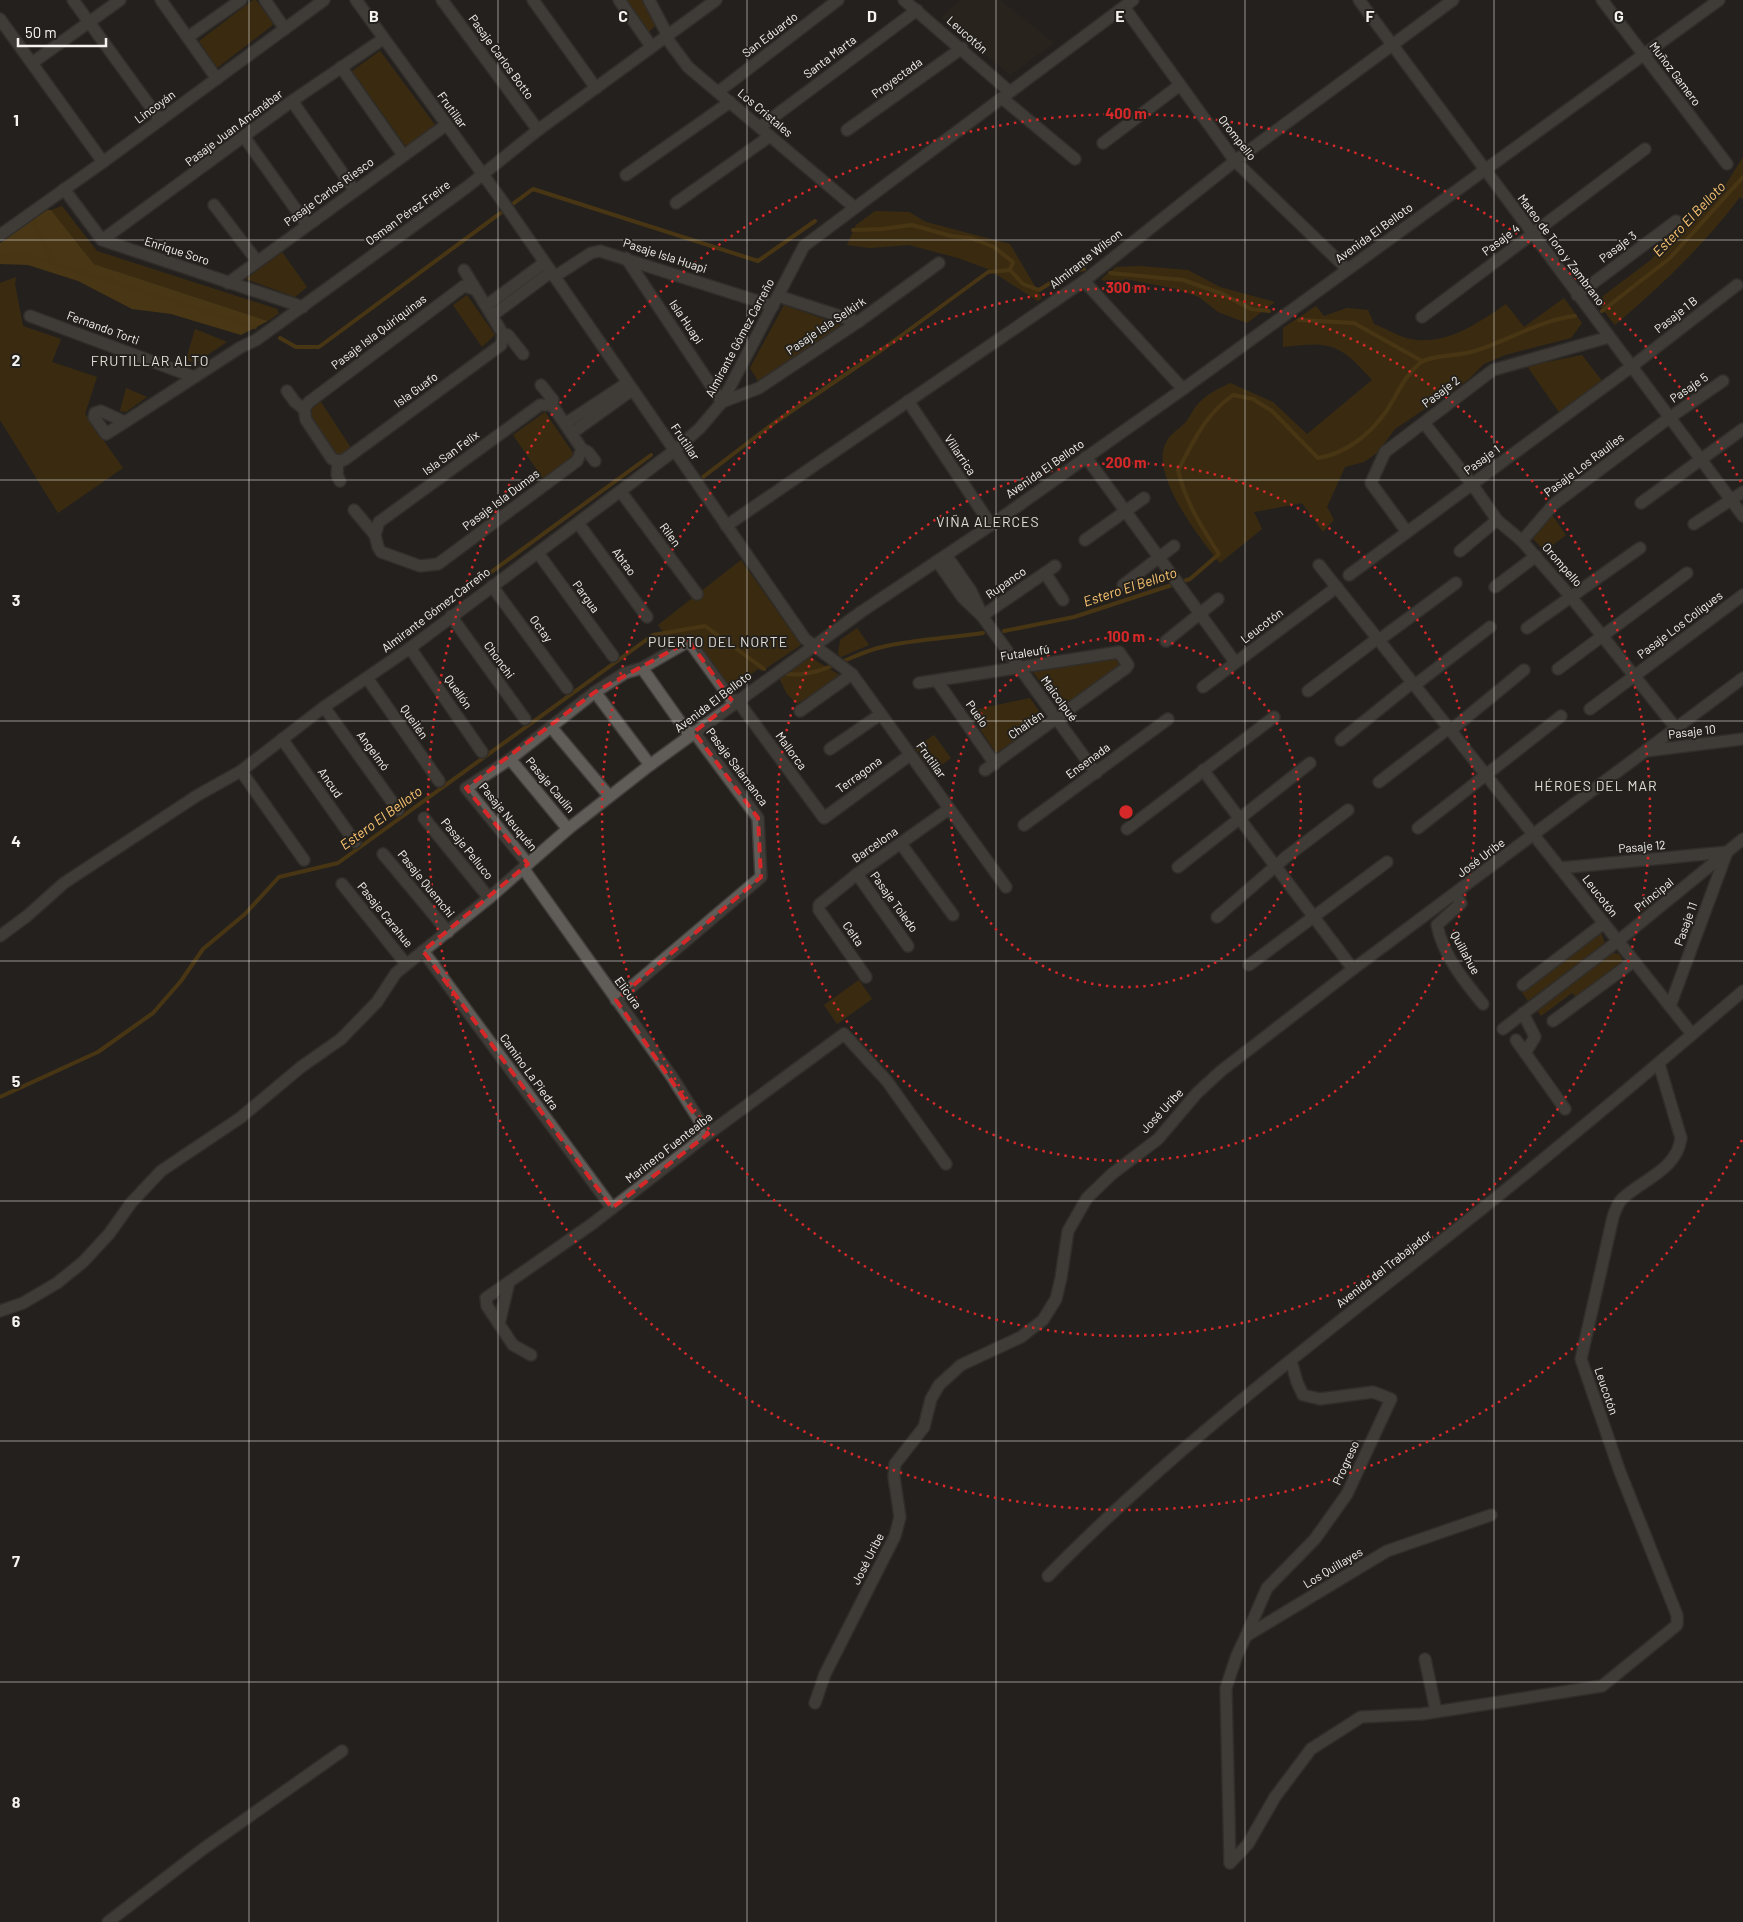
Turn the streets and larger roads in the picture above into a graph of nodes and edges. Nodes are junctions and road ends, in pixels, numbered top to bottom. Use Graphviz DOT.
graph roads {
  1 [pos="73,0"];
  2 [pos="120,0"];
  3 [pos="161,0"];
  4 [pos="241,0"];
  5 [pos="265,0"];
  6 [pos="324,0"];
  7 [pos="356,0"];
  8 [pos="442,0"];
  9 [pos="533,0"];
  10 [pos="619,0"];
  11 [pos="649,0"];
  12 [pos="716,0"];
  13 [pos="838,0"];
  14 [pos="904,0"];
  15 [pos="1358,0"];
  16 [pos="1453,0"];
  17 [pos="1602,0"];
  18 [pos="1719,0"];
  19 [pos="1129,3"];
  20 [pos="917,10"];
  21 [pos="0,19"];
  22 [pos="90,23"];
  23 [pos="285,29"];
  24 [pos="666,35"];
  25 [pos="188,37"];
  26 [pos="383,39"];
  27 [pos="1391,45"];
  28 [pos="651,46"];
  29 [pos="962,48"];
  30 [pos="1644,55"];
  31 [pos="32,63"];
  32 [pos="341,67"];
  33 [pos="217,79"];
  34 [pos="1180,85"];
  35 [pos="596,88"];
  36 [pos="718,92"];
  37 [pos="1006,95"];
  38 [pos="292,101"];
  39 [pos="730,102"];
  40 [pos="160,120"];
  41 [pos="446,125"];
  42 [pos="760,127"];
  43 [pos="538,130"];
  44 [pos="847,130"];
  45 [pos="770,136"];
  46 [pos="244,138"];
  47 [pos="1103,143"];
  48 [pos="1645,150"];
  49 [pos="403,155"];
  50 [pos="1075,159"];
  51 [pos="1235,161"];
  52 [pos="103,162"];
  53 [pos="1726,164"];
  54 [pos="1484,170"];
  55 [pos="482,173"];
  56 [pos="626,175"];
  57 [pos="64,189"];
  58 [pos="356,190"];
  59 [pos="676,203"];
  60 [pos="214,205"];
  61 [pos="854,206"];
  62 [pos="1676,221"];
  63 [pos="306,225"];
  64 [pos="1531,234"];
  65 [pos="0,235"];
  66 [pos="102,240"];
  67 [pos="626,258"];
  68 [pos="256,261"];
  69 [pos="939,263"];
  70 [pos="1348,269"];
  71 [pos="464,270"];
  72 [pos="550,271"];
  73 [pos="1084,281"];
  74 [pos="228,283"];
  75 [pos="1738,285"];
  76 [pos="474,290"];
  77 [pos="1577,295"];
  78 [pos="775,301"];
  79 [pos="303,306"];
  80 [pos="490,310"];
  81 [pos="30,316"];
  82 [pos="1422,317"];
  83 [pos="858,322"];
  84 [pos="503,334"];
  85 [pos="1609,337"];
  86 [pos="523,354"];
  87 [pos="1631,367"];
  88 [pos="194,377"];
  89 [pos="1723,381"];
  90 [pos="541,384"];
  91 [pos="630,387"];
  92 [pos="1183,389"];
  93 [pos="287,391"];
  94 [pos="908,401"];
  95 [pos="722,402"];
  96 [pos="552,405"];
  97 [pos="304,409"];
  98 [pos="1669,418"];
  99 [pos="125,422"];
  100 [pos="1424,422"];
  101 [pos="569,428"];
  102 [pos="1743,428"];
  103 [pos="582,449"];
  104 [pos="674,451"];
  105 [pos="1086,457"];
  106 [pos="1701,459"];
  107 [pos="338,461"];
  108 [pos="595,461"];
  109 [pos="340,481"];
  110 [pos="1472,484"];
  111 [pos="621,492"];
  112 [pos="1743,492"];
  113 [pos="1144,498"];
  114 [pos="1732,500"];
  115 [pos="1641,502"];
  116 [pos="354,510"];
  117 [pos="1125,512"];
  118 [pos="1743,516"];
  119 [pos="1497,520"];
  120 [pos="578,523"];
  121 [pos="991,524"];
  122 [pos="1694,524"];
  123 [pos="726,526"];
  124 [pos="1407,532"];
  125 [pos="375,535"];
  126 [pos="1084,540"];
  127 [pos="1522,541"];
  128 [pos="1174,546"];
  129 [pos="1640,548"];
  130 [pos="1460,551"];
  131 [pos="538,553"];
  132 [pos="1536,556"];
  133 [pos="942,558"];
  134 [pos="1158,558"];
  135 [pos="1319,565"];
  136 [pos="1055,566"];
  137 [pos="1045,573"];
  138 [pos="1687,574"];
  139 [pos="1350,575"];
  140 [pos="1456,582"];
  141 [pos="1123,585"];
  142 [pos="492,586"];
  143 [pos="1337,587"];
  144 [pos="1495,587"];
  145 [pos="697,594"];
  146 [pos="1743,596"];
  147 [pos="1571,597"];
  148 [pos="1218,599"];
  149 [pos="1063,600"];
  150 [pos="1200,614"];
  151 [pos="451,616"];
  152 [pos="647,616"];
  153 [pos="982,616"];
  154 [pos="1490,627"];
  155 [pos="1527,628"];
  156 [pos="1602,638"];
  157 [pos="1378,639"];
  158 [pos="1166,641"];
  159 [pos="814,645"];
  160 [pos="410,648"];
  161 [pos="613,656"];
  162 [pos="1235,662"];
  163 [pos="1128,665"];
  164 [pos="642,668"];
  165 [pos="1019,668"];
  166 [pos="1558,669"];
  167 [pos="1524,670"];
  168 [pos="852,674"];
  169 [pos="1634,677"];
  170 [pos="367,678"];
  171 [pos="1743,678"];
  172 [pos="937,681"];
  173 [pos="919,683"];
  174 [pos="1414,684"];
  175 [pos="1203,687"];
  176 [pos="567,688"];
  177 [pos="1308,691"];
  178 [pos="595,692"];
  179 [pos="735,701"];
  180 [pos="324,707"];
  181 [pos="1590,709"];
  182 [pos="800,711"];
  183 [pos="881,714"];
  184 [pos="1274,716"];
  185 [pos="1561,716"];
  186 [pos="525,719"];
  187 [pos="1168,719"];
  188 [pos="1057,720"];
  189 [pos="551,727"];
  190 [pos="1676,728"];
  191 [pos="1450,729"];
  192 [pos="692,734"];
  193 [pos="282,739"];
  194 [pos="1743,739"];
  195 [pos="1341,740"];
  196 [pos="830,749"];
  197 [pos="1645,751"];
  198 [pos="482,752"];
  199 [pos="910,755"];
  200 [pos="510,759"];
  201 [pos="1310,762"];
  202 [pos="650,765"];
  203 [pos="990,767"];
  204 [pos="1203,770"];
  205 [pos="241,771"];
  206 [pos="1096,773"];
  207 [pos="1486,775"];
  208 [pos="439,782"];
  209 [pos="1379,782"];
  210 [pos="609,796"];
  211 [pos="949,809"];
  212 [pos="398,810"];
  213 [pos="1348,810"];
  214 [pos="424,818"];
  215 [pos="824,818"];
  216 [pos="1238,819"];
  217 [pos="1024,824"];
  218 [pos="1418,828"];
  219 [pos="568,829"];
  220 [pos="1127,829"];
  221 [pos="1534,835"];
  222 [pos="1743,839"];
  223 [pos="355,842"];
  224 [pos="901,844"];
  225 [pos="1727,852"];
  226 [pos="383,854"];
  227 [pos="304,860"];
  228 [pos="1387,862"];
  229 [pos="526,866"];
  230 [pos="1178,867"];
  231 [pos="1275,868"];
  232 [pos="1560,868"];
  233 [pos="857,874"];
  234 [pos="342,884"];
  235 [pos="1006,887"];
  236 [pos="1455,895"];
  237 [pos="489,898"];
  238 [pos="818,906"];
  239 [pos="953,916"];
  240 [pos="1217,917"];
  241 [pos="1312,918"];
  242 [pos="1604,923"];
  243 [pos="448,932"];
  244 [pos="0,936"];
  245 [pos="1618,941"];
  246 [pos="908,946"];
  247 [pos="423,952"];
  248 [pos="1634,961"];
  249 [pos="406,964"];
  250 [pos="1249,965"];
  251 [pos="1353,969"];
  252 [pos="866,977"];
  253 [pos="1523,985"];
  254 [pos="1743,991"];
  255 [pos="616,1000"];
  256 [pos="1483,1004"];
  257 [pos="1670,1006"];
  258 [pos="1528,1010"];
  259 [pos="1552,1021"];
  260 [pos="1503,1028"];
  261 [pos="1692,1034"];
  262 [pos="1516,1040"];
  263 [pos="1525,1053"];
  264 [pos="1659,1064"];
  265 [pos="1565,1108"];
  266 [pos="708,1134"];
  267 [pos="946,1164"];
  268 [pos="612,1208"];
  269 [pos="509,1282"];
  270 [pos="0,1311"];
  271 [pos="499,1324"];
  272 [pos="531,1355"];
  273 [pos="1291,1361"];
  274 [pos="1491,1515"];
  275 [pos="1048,1576"];
  276 [pos="1246,1636"];
  277 [pos="1425,1659"];
  278 [pos="816,1703"];
  279 [pos="1436,1711"];
  280 [pos="342,1751"];
  281 [pos="108,1922"];
  1 -- 22 [label="street"];
  2 -- 22 [label="street"];
  3 -- 25 [label="street"];
  4 -- 25 [label="street"];
  5 -- 23 [label="street"];
  6 -- 23 [label="street, Lincoyán"];
  7 -- 26 [label="street, Frutillar"];
  8 -- 43 [label="street, Pasaje Carlos Botto"];
  9 -- 35 [label="street"];
  10 -- 28 [label="street"];
  11 -- 24 [label="street, Los Cristales"];
  12 -- 24 [label="street, Osman Pérez Freire"];
  13 -- 36 [label="street, San Eduardo"];
  14 -- 20 [label="street, Leucotón"];
  15 -- 27 [label="street, Mateo de Toro y Zambrano"];
  16 -- 27 [label="street, Almirante Wilson"];
  17 -- 30 [label="street, Muñoz Gamero"];
  18 -- 30 [label="street, Avenida El Belloto"];
  19 -- 34 [label="street, Orompello"];
  19 -- 37 [label="street, Almirante Gómez Carreño"];
  20 -- 29 [label="street, Leucotón"];
  20 -- 42 [label="street, Santa Marta"];
  21 -- 31 [label="street"];
  22 -- 31 [label="street"];
  22 -- 40 [label="street"];
  23 -- 33 [label="street, Lincoyán"];
  24 -- 28 [label="street, Osman Pérez Freire"];
  24 -- 36 [label="street, Los Cristales"];
  25 -- 33 [label="street"];
  26 -- 32 [label="street, Pasaje Juan Amenábar"];
  26 -- 41 [label="street, Frutillar"];
  27 -- 51 [label="street, Almirante Wilson"];
  27 -- 54 [label="street, Mateo de Toro y Zambrano"];
  28 -- 35 [label="street, Osman Pérez Freire"];
  29 -- 37 [label="street, Leucotón"];
  29 -- 44 [label="street, Proyectada"];
  30 -- 53 [label="street, Muñoz Gamero"];
  30 -- 54 [label="street, Avenida El Belloto"];
  31 -- 52 [label="street"];
  32 -- 38 [label="street, Pasaje Juan Amenábar"];
  32 -- 49 [label="street"];
  33 -- 40 [label="street, Lincoyán"];
  34 -- 47 [label="street"];
  34 -- 51 [label="street, Orompello"];
  35 -- 43 [label="street, Osman Pérez Freire"];
  36 -- 39 [label="street, Los Cristales"];
  37 -- 50 [label="street, Leucotón"];
  37 -- 61 [label="street, Almirante Gómez Carreño"];
  38 -- 46 [label="street, Pasaje Juan Amenábar"];
  38 -- 58 [label="street"];
  39 -- 42 [label="street, Los Cristales"];
  39 -- 56 [label="street"];
  40 -- 52 [label="street, Lincoyán"];
  41 -- 49 [label="street, Pasaje Carlos Riesco"];
  41 -- 55 [label="street, Frutillar"];
  42 -- 45 [label="street, Los Cristales"];
  43 -- 55 [label="street, Osman Pérez Freire"];
  45 -- 59 [label="street"];
  45 -- 61 [label="street, Los Cristales"];
  46 -- 63 [label="street"];
  46 -- 66 [label="street, Pasaje Juan Amenábar"];
  48 -- 64 [label="street, Pasaje 4"];
  49 -- 58 [label="street, Pasaje Carlos Riesco"];
  51 -- 70 [label="street, Orompello"];
  51 -- 73 [label="street, Almirante Wilson"];
  52 -- 57 [label="street, Lincoyán"];
  54 -- 64 [label="street, Mateo de Toro y Zambrano"];
  54 -- 70 [label="street, Avenida El Belloto"];
  55 -- 72 [label="street, Frutillar"];
  55 -- 79 [label="street, Osman Pérez Freire"];
  57 -- 65 [label="street, Lincoyán"];
  57 -- 66 [label="street"];
  58 -- 63 [label="street, Pasaje Carlos Riesco"];
  60 -- 68 [label="street"];
  61 -- 78 [label="street, Almirante Gómez Carreño"];
  62 -- 77 [label="street, Pasaje 3"];
  63 -- 68 [label="street, Pasaje Carlos Riesco"];
  64 -- 77 [label="street, Mateo de Toro y Zambrano"];
  64 -- 82 [label="street, Pasaje 4"];
  66 -- 74 [label="street, Enrique Soro"];
  67 -- 72 [label="street, Pasaje Isla Huapi"];
  67 -- 78 [label="street, Pasaje Isla Huapi"];
  67 -- 95 [label="street, Isla Huapi"];
  68 -- 74 [label="street, Pasaje Carlos Riesco"];
  69 -- 83 [label="street, Pasaje Isla Selkirk"];
  70 -- 92 [label="street, Avenida El Belloto"];
  71 -- 76 [label="street"];
  72 -- 80 [label="street, Pasaje Isla Huapi"];
  72 -- 91 [label="street, Frutillar"];
  73 -- 92 [label="street"];
  73 -- 94 [label="street, Almirante Wilson"];
  74 -- 79 [label="street, Enrique Soro"];
  75 -- 87 [label="street, Pasaje 1 B"];
  76 -- 80 [label="street"];
  76 -- 97 [label="street, Pasaje Isla Quiriquinas"];
  77 -- 85 [label="street, Mateo de Toro y Zambrano"];
  78 -- 83 [label="street, Pasaje Isla Huapi"];
  78 -- 95 [label="street, Almirante Gómez Carreño"];
  79 -- 88 [label="street, Osman Pérez Freire"];
  80 -- 84 [label="street"];
  81 -- 88 [label="street, Fernando Torti"];
  83 -- 95 [label="street, Pasaje Isla Selkirk"];
  84 -- 86 [label="street"];
  84 -- 107 [label="street, Isla Guafo"];
  85 -- 87 [label="street, Mateo de Toro y Zambrano"];
  85 -- 100 [label="street, Pasaje 2"];
  87 -- 98 [label="street, Mateo de Toro y Zambrano"];
  87 -- 110 [label="street, Pasaje 1"];
  88 -- 99 [label="street, Osman Pérez Freire"];
  89 -- 98 [label="street, Pasaje 5"];
  90 -- 96 [label="street"];
  91 -- 101 [label="street"];
  91 -- 104 [label="street, Frutillar"];
  92 -- 105 [label="street, Avenida El Belloto"];
  93 -- 97 [label="street"];
  94 -- 121 [label="street, Villarrica"];
  94 -- 123 [label="street, Almirante Wilson"];
  95 -- 104 [label="street, Almirante Gómez Carreño"];
  96 -- 101 [label="street"];
  96 -- 125 [label="street, Isla San Felix"];
  97 -- 107 [label="street"];
  98 -- 106 [label="street, Mateo de Toro y Zambrano"];
  98 -- 127 [label="street, Pasaje Los Raulies"];
  99 -- 99 [label="street, Osman Pérez Freire"];
  100 -- 110 [label="street, Orompello"];
  100 -- 124 [label="street, Pasaje 2"];
  101 -- 103 [label="street"];
  102 -- 106 [label="street"];
  103 -- 108 [label="street"];
  103 -- 125 [label="street, Pasaje Isla Dumas"];
  104 -- 111 [label="street, Almirante Gómez Carreño"];
  104 -- 123 [label="street, Frutillar"];
  105 -- 117 [label="street"];
  105 -- 121 [label="street, Avenida El Belloto"];
  106 -- 114 [label="street, Mateo de Toro y Zambrano"];
  106 -- 115 [label="street"];
  107 -- 109 [label="street"];
  110 -- 119 [label="street, Orompello"];
  110 -- 124 [label="street, Pasaje 1"];
  111 -- 120 [label="street, Almirante Gómez Carreño"];
  111 -- 145 [label="street, Rilen"];
  112 -- 114 [label="street"];
  113 -- 117 [label="street"];
  114 -- 118 [label="street, Mateo de Toro y Zambrano"];
  114 -- 122 [label="street"];
  116 -- 125 [label="street"];
  117 -- 126 [label="street"];
  117 -- 134 [label="street"];
  119 -- 127 [label="street, Orompello"];
  119 -- 130 [label="street"];
  120 -- 131 [label="street, Almirante Gómez Carreño"];
  120 -- 152 [label="street, Abtao"];
  121 -- 133 [label="street, Avenida El Belloto"];
  123 -- 159 [label="street, Frutillar"];
  124 -- 139 [label="street, Pasaje 1"];
  127 -- 132 [label="street, Orompello"];
  128 -- 134 [label="street"];
  129 -- 147 [label="street"];
  131 -- 142 [label="street, Almirante Gómez Carreño"];
  131 -- 161 [label="street, Pargua"];
  132 -- 144 [label="street"];
  132 -- 147 [label="street, Orompello"];
  133 -- 153 [label="street, Maicolpué"];
  133 -- 159 [label="street, Avenida El Belloto"];
  134 -- 141 [label="street"];
  134 -- 150 [label="street"];
  135 -- 143 [label="street, Leucotón"];
  136 -- 137 [label="street, Rupanco"];
  137 -- 149 [label="street, Rupanco"];
  137 -- 153 [label="street, Rupanco"];
  138 -- 156 [label="street"];
  140 -- 157 [label="street"];
  142 -- 151 [label="street, Almirante Gómez Carreño"];
  142 -- 176 [label="street, Octay"];
  143 -- 157 [label="street, Leucotón"];
  143 -- 162 [label="street, Leucotón"];
  146 -- 169 [label="street, Pasaje Los Coligues"];
  147 -- 155 [label="street"];
  147 -- 156 [label="street, Orompello"];
  148 -- 150 [label="street"];
  150 -- 158 [label="street"];
  150 -- 162 [label="street"];
  151 -- 160 [label="street, Almirante Gómez Carreño"];
  151 -- 186 [label="street, Chonchi"];
  153 -- 165 [label="street, Maicolpué"];
  154 -- 174 [label="street"];
  156 -- 166 [label="street"];
  156 -- 169 [label="street, Orompello"];
  157 -- 174 [label="street, Leucotón"];
  157 -- 177 [label="street"];
  159 -- 168 [label="street, Frutillar"];
  159 -- 179 [label="street, Avenida El Belloto"];
  160 -- 170 [label="street, Almirante Gómez Carreño"];
  160 -- 198 [label="street, Quellón"];
  162 -- 175 [label="street, Leucotón"];
  163 -- 165 [label="street, Futaleufú"];
  163 -- 188 [label="street, Chaitén"];
  164 -- 178 [label="street"];
  164 -- 179 [label="street, Mallorca"];
  164 -- 192 [label="street, Pasaje Salamanca"];
  165 -- 172 [label="street, Futaleufú"];
  165 -- 188 [label="street, Maicolpué"];
  167 -- 191 [label="street"];
  168 -- 182 [label="street"];
  168 -- 183 [label="street, Frutillar"];
  169 -- 181 [label="street, Pasaje Los Coligues"];
  169 -- 190 [label="street, Orompello"];
  170 -- 180 [label="street, Almirante Gómez Carreño"];
  170 -- 208 [label="street, Queilén"];
  171 -- 190 [label="street, José Uribe"];
  172 -- 173 [label="street, Futaleufú"];
  172 -- 203 [label="street, Puelo"];
  174 -- 191 [label="street, Leucotón"];
  174 -- 195 [label="street"];
  178 -- 189 [label="street"];
  178 -- 202 [label="street"];
  179 -- 192 [label="street, Avenida El Belloto"];
  179 -- 215 [label="street, Mallorca"];
  180 -- 193 [label="street, Almirante Gómez Carreño"];
  180 -- 212 [label="street, Angelmó"];
  183 -- 196 [label="street"];
  183 -- 199 [label="street, Frutillar"];
  184 -- 204 [label="street"];
  185 -- 207 [label="street"];
  187 -- 206 [label="street, Ensenada"];
  188 -- 203 [label="street, Chaitén"];
  188 -- 206 [label="street, Maicolpué"];
  189 -- 200 [label="street"];
  189 -- 210 [label="street"];
  190 -- 197 [label="street, José Uribe"];
  191 -- 207 [label="street, Leucotón"];
  191 -- 209 [label="street"];
  192 -- 202 [label="street, Avenida El Belloto"];
  192 -- 255 [label="street, Pasaje Salamanca"];
  193 -- 205 [label="street, Almirante Gómez Carreño"];
  193 -- 223 [label="street, Ancud"];
  194 -- 197 [label="street, Pasaje 10"];
  197 -- 221 [label="street, José Uribe"];
  199 -- 211 [label="street, Frutillar"];
  199 -- 215 [label="street, Terragona"];
  200 -- 219 [label="street, Pasaje Caulín"];
  200 -- 229 [label="street, Pasaje Neuquén"];
  201 -- 216 [label="street"];
  202 -- 210 [label="street, Avenida El Belloto"];
  204 -- 216 [label="street"];
  204 -- 220 [label="street"];
  205 -- 227 [label="street"];
  205 -- 244 [label="street, Almirante Gómez Carreño"];
  206 -- 217 [label="street, Ensenada"];
  207 -- 218 [label="street"];
  207 -- 221 [label="street, Leucotón"];
  210 -- 219 [label="street, Avenida El Belloto"];
  211 -- 224 [label="street, Barcelona"];
  211 -- 235 [label="street, Frutillar"];
  213 -- 231 [label="street"];
  214 -- 237 [label="street, Pasaje Pelluco"];
  216 -- 230 [label="street"];
  216 -- 231 [label="street"];
  219 -- 229 [label="street, Avenida El Belloto"];
  221 -- 232 [label="street, Leucotón"];
  221 -- 236 [label="street, José Uribe"];
  222 -- 225 [label="street, Principal"];
  224 -- 233 [label="street, Barcelona"];
  224 -- 239 [label="street"];
  225 -- 232 [label="street, Pasaje 12"];
  225 -- 245 [label="street, Principal"];
  225 -- 257 [label="street, Pasaje 11"];
  226 -- 243 [label="street, Pasaje Quemchi"];
  228 -- 241 [label="street"];
  229 -- 237 [label="street, Avenida El Belloto"];
  229 -- 255 [label="street, Elicura"];
  231 -- 240 [label="street"];
  231 -- 241 [label="street"];
  232 -- 242 [label="street, Leucotón"];
  233 -- 238 [label="street, Barcelona"];
  233 -- 246 [label="street, Pasaje Toledo"];
  234 -- 249 [label="street, Pasaje Carahue"];
  236 -- 251 [label="street, José Uribe"];
  236 -- 256 [label="street, Quillahue"];
  237 -- 243 [label="street, Avenida El Belloto"];
  238 -- 252 [label="street, Celta"];
  241 -- 250 [label="street"];
  241 -- 251 [label="street"];
  242 -- 245 [label="street, Leucotón"];
  242 -- 253 [label="street"];
  243 -- 247 [label="street, Avenida El Belloto"];
  245 -- 248 [label="street, Leucotón"];
  245 -- 258 [label="street, Principal"];
  247 -- 249 [label="street, Avenida El Belloto"];
  247 -- 268 [label="street, Camino La Piedra"];
  248 -- 257 [label="street, Leucotón"];
  248 -- 259 [label="street"];
  249 -- 270 [label="street, Avenida El Belloto"];
  251 -- 278 [label="street, José Uribe"];
  254 -- 261 [label="street, Avenida del Trabajador"];
  255 -- 266 [label="street, Elicura"];
  257 -- 261 [label="street, Leucotón"];
  258 -- 260 [label="street, Principal"];
  258 -- 263 [label="street"];
  261 -- 264 [label="street, Avenida del Trabajador"];
  262 -- 263 [label="street"];
  263 -- 265 [label="street"];
  264 -- 273 [label="street, Avenida del Trabajador"];
  264 -- 279 [label="street, Leucotón"];
  266 -- 267 [label="street, Marinero Fuentealba"];
  266 -- 268 [label="street, Marinero Fuentealba"];
  268 -- 269 [label="street, Marinero Fuentealba"];
  269 -- 271 [label="street"];
  269 -- 271 [label="street, Marinero Fuentealba"];
  271 -- 272 [label="street, Marinero Fuentealba"];
  273 -- 275 [label="street, Avenida del Trabajador"];
  273 -- 276 [label="street, Progreso"];
  274 -- 276 [label="street, Los Quillayes"];
  276 -- 279 [label="street"];
  277 -- 279 [label="street"];
  280 -- 281 [label="street"];
}
